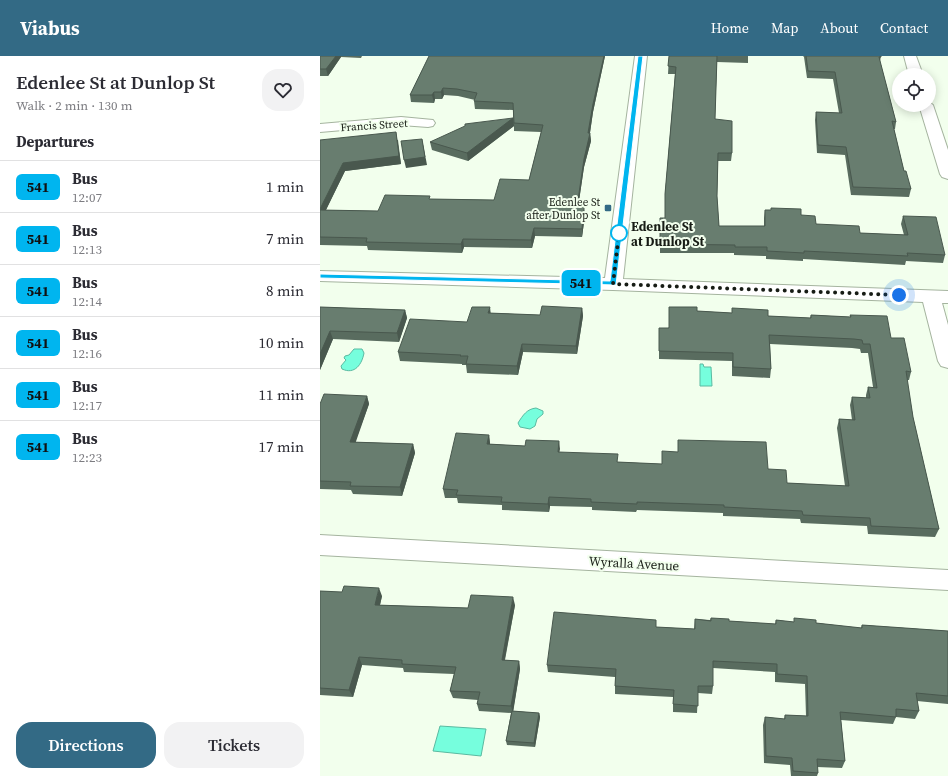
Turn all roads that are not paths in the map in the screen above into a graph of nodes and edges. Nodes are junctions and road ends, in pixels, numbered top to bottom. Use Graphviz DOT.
graph roads {
  1 [pos="641,56"];
  2 [pos="910,56"];
  3 [pos="914,68"];
  4 [pos="928,112"];
  5 [pos="428,123"];
  6 [pos="320,128"];
  7 [pos="948,174"];
  8 [pos="320,276"];
  9 [pos="613,284"];
  10 [pos="939,297"];
  11 [pos="948,361"];
  12 [pos="320,545"];
  13 [pos="948,580"];
  1 -- 9 [label="street"];
  2 -- 3 [label="street"];
  4 -- 7 [label="street"];
  5 -- 6 [label="street, Francis Street"];
  8 -- 9 [label="street"];
  9 -- 10 [label="street"];
  10 -- 11 [label="street"];
  12 -- 13 [label="street, Wyralla Avenue"];
}
